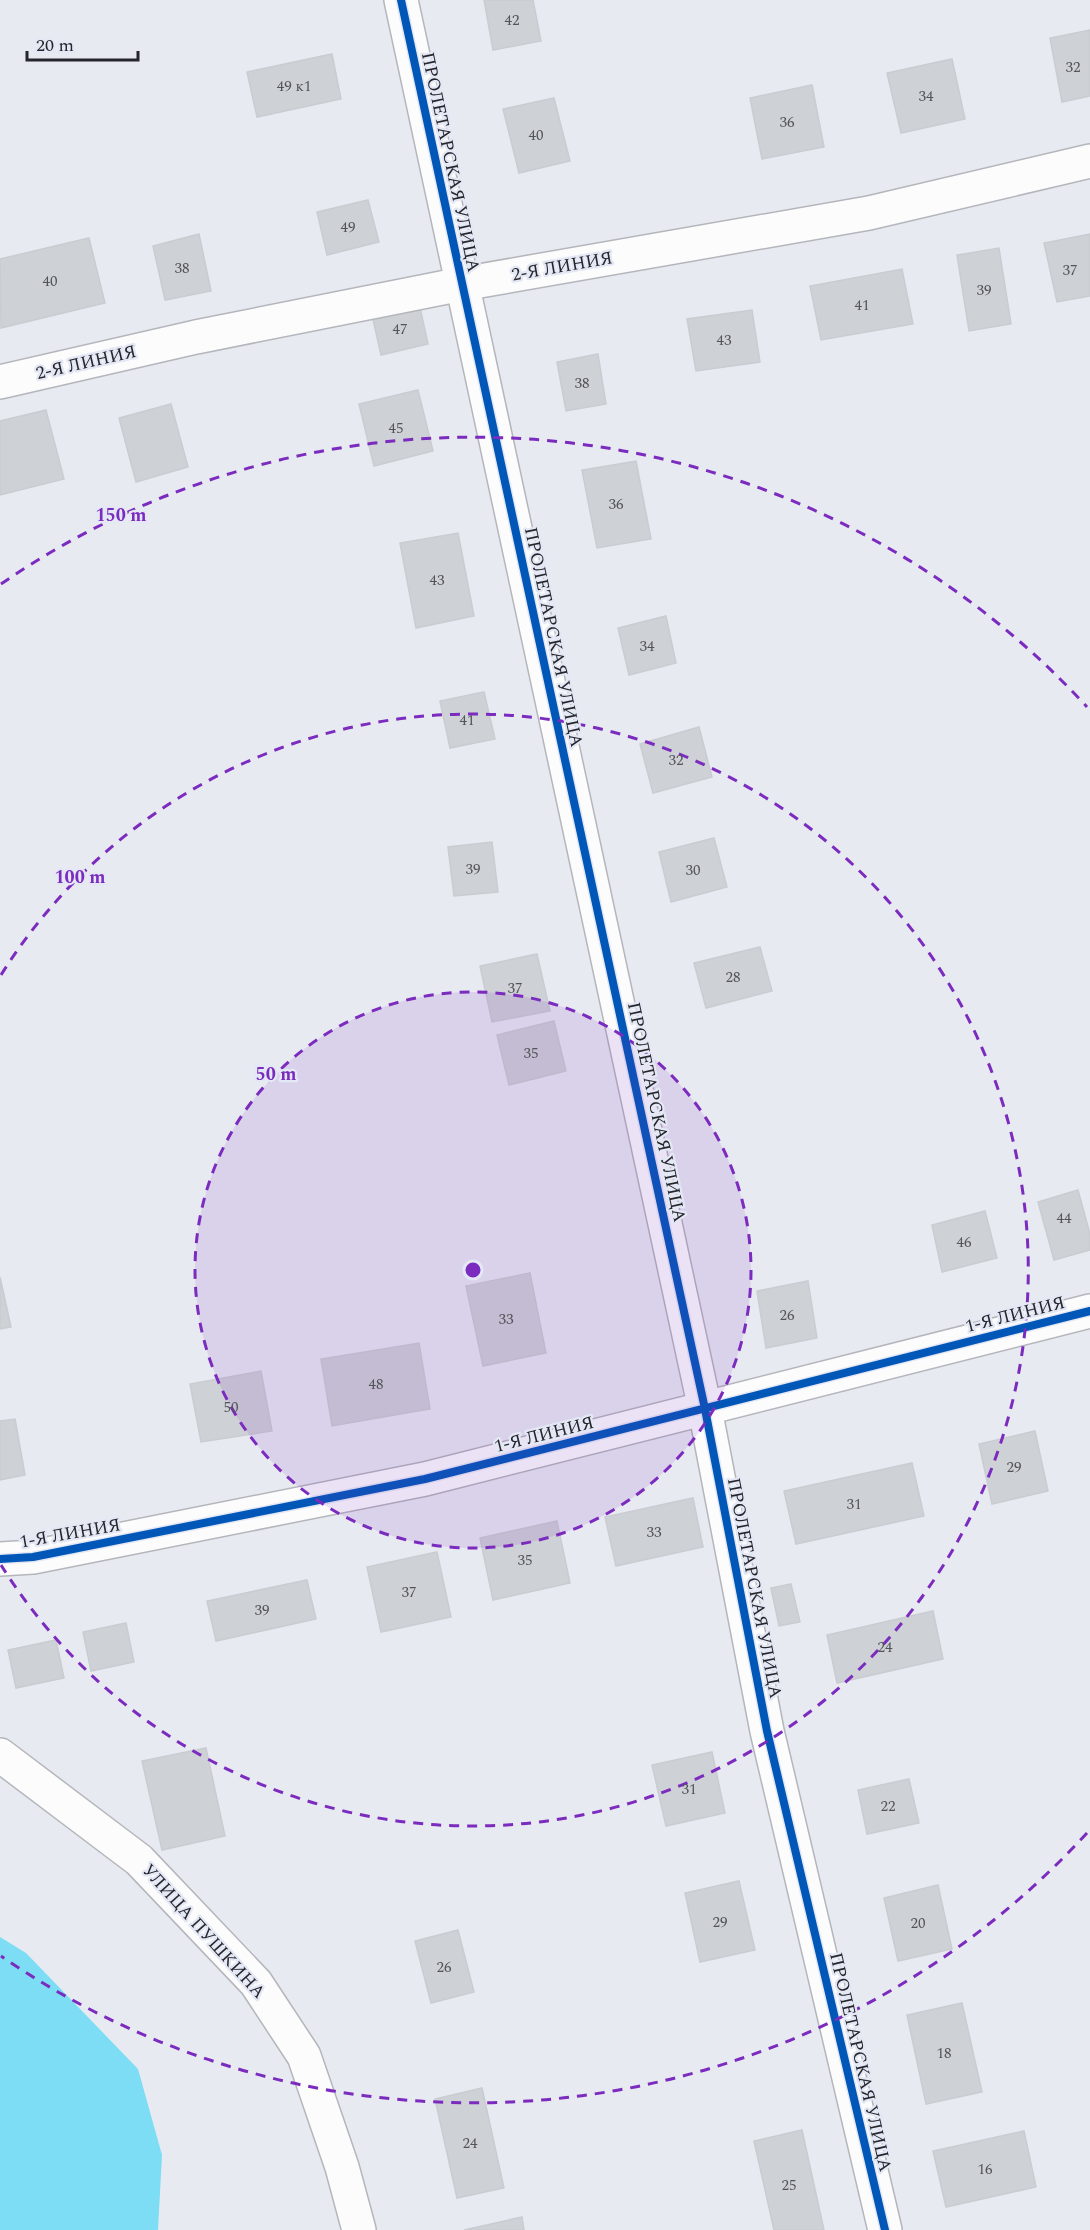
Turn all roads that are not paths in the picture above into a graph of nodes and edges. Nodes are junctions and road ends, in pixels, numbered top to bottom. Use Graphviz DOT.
graph roads {
  1 [pos="401,0"];
  2 [pos="1090,161"];
  3 [pos="462,284"];
  4 [pos="0,382"];
  5 [pos="1090,1311"];
  6 [pos="705,1410"];
  7 [pos="0,1559"];
  8 [pos="0,1755"];
  9 [pos="359,2230"];
  10 [pos="885,2230"];
  1 -- 3 [label="street, ПРОЛЕТАРСКАЯ УЛИЦА"];
  2 -- 3 [label="street, 2-Я ЛИНИЯ"];
  3 -- 4 [label="street, 2-Я ЛИНИЯ"];
  3 -- 6 [label="street, ПРОЛЕТАРСКАЯ УЛИЦА"];
  5 -- 6 [label="street, 1-Я ЛИНИЯ"];
  6 -- 7 [label="street, 1-Я ЛИНИЯ"];
  6 -- 10 [label="street, ПРОЛЕТАРСКАЯ УЛИЦА"];
  8 -- 9 [label="street, УЛИЦА ПУШКИНА"];
}
